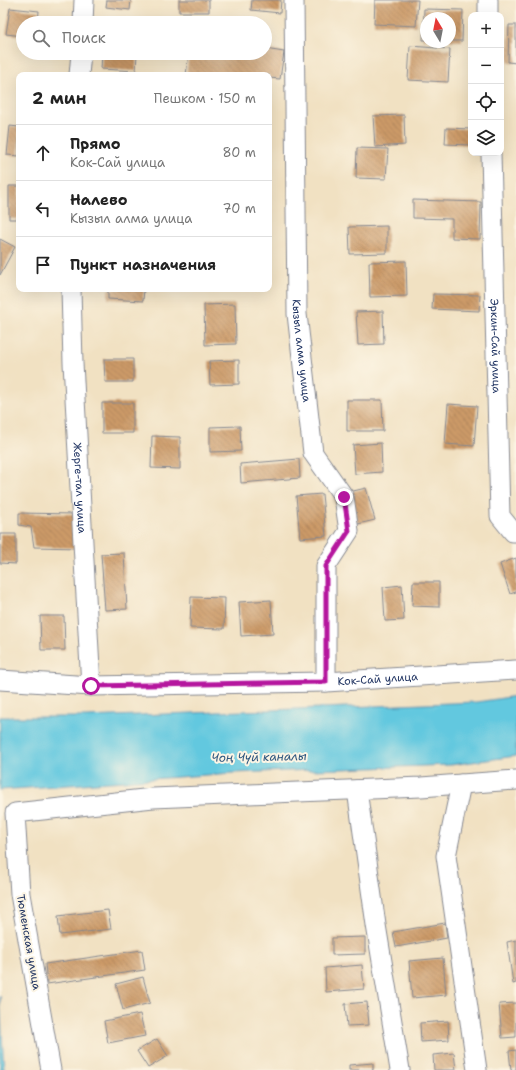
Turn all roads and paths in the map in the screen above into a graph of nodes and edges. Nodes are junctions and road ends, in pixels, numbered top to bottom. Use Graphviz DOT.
graph roads {
  1 [pos="84,0"];
  2 [pos="294,0"];
  3 [pos="488,0"];
  4 [pos="488,12"];
  5 [pos="83,16"];
  6 [pos="80,60"];
  7 [pos="79,72"];
  8 [pos="491,156"];
  9 [pos="71,292"];
  10 [pos="516,532"];
  11 [pos="516,670"];
  12 [pos="0,680"];
  13 [pos="326,682"];
  14 [pos="91,686"];
  15 [pos="516,780"];
  16 [pos="461,784"];
  17 [pos="358,790"];
  18 [pos="51,1070"];
  19 [pos="400,1070"];
  20 [pos="477,1070"];
  1 -- 5 [label="street"];
  2 -- 13 [label="street, Кызыл алма улица"];
  3 -- 4 [label="street"];
  6 -- 7 [label="street"];
  8 -- 10 [label="street, Эркин-Сай улица"];
  9 -- 14 [label="street, Жерге-тал улица"];
  11 -- 13 [label="street, Кок-Сай улица"];
  12 -- 14 [label="street, Кок-Сай улица"];
  13 -- 14 [label="street, Кок-Сай улица"];
  15 -- 16 [label="street"];
  16 -- 17 [label="street"];
  16 -- 20 [label="street"];
  17 -- 18 [label="street, Тюменская улица"];
  17 -- 19 [label="street"];
}
